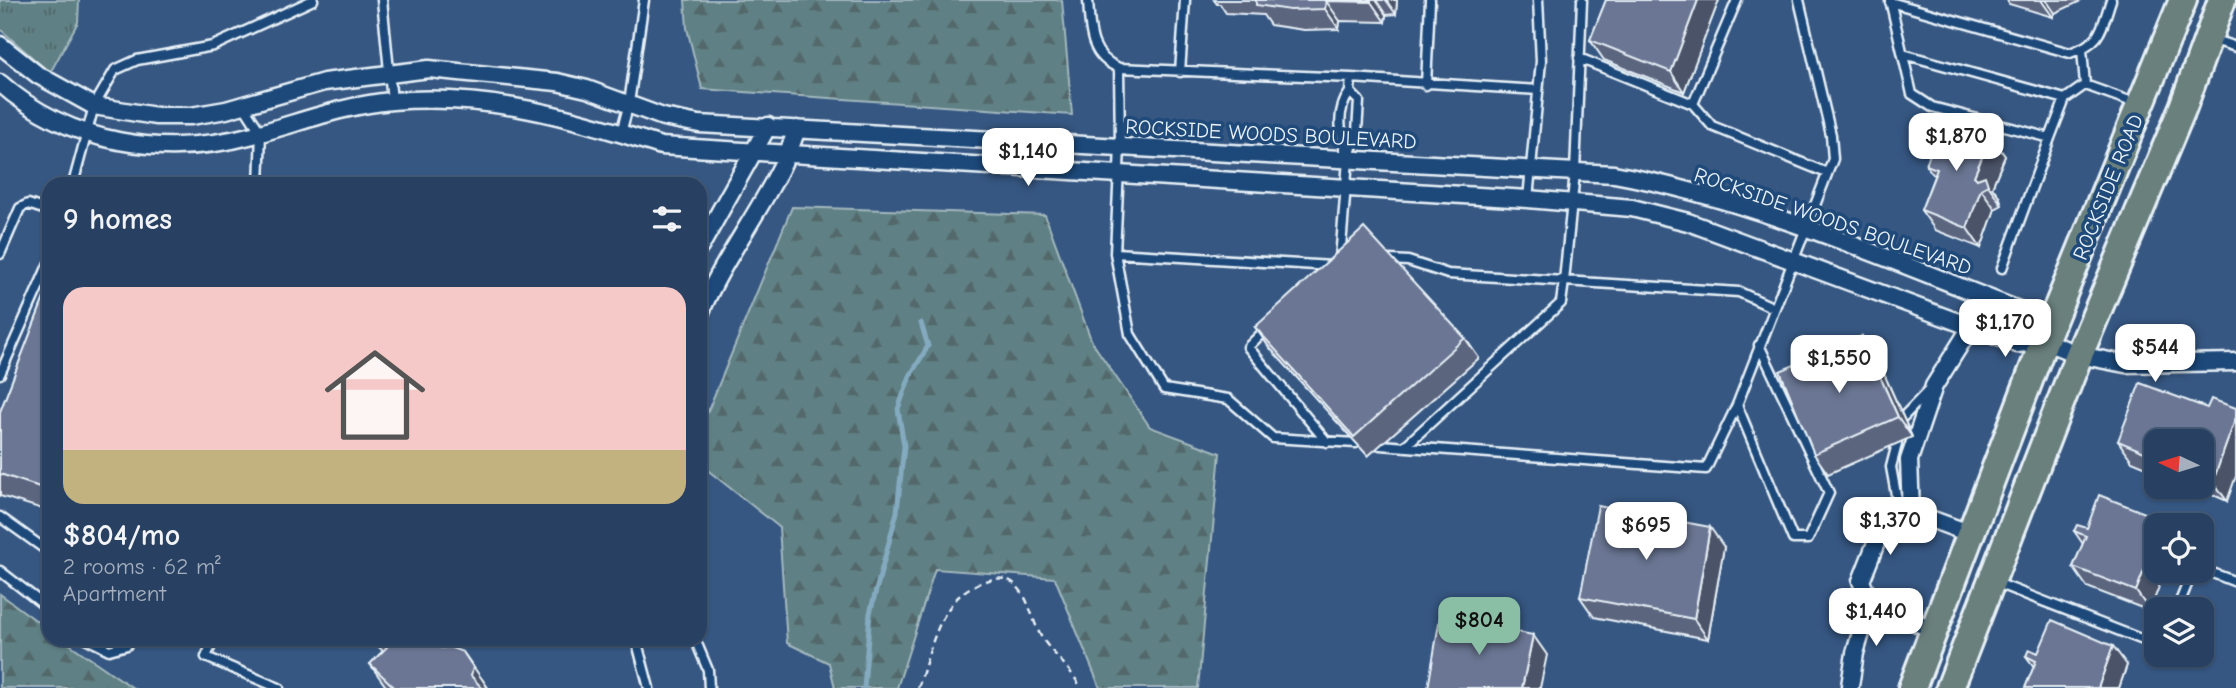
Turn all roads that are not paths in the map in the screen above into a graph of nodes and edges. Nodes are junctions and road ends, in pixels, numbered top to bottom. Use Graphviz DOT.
graph roads {
  1 [pos="313,0"];
  2 [pos="382,0"];
  3 [pos="644,0"];
  4 [pos="1088,0"];
  5 [pos="1185,0"];
  6 [pos="1430,0"];
  7 [pos="1538,0"];
  8 [pos="1582,0"];
  9 [pos="1737,0"];
  10 [pos="1799,0"];
  11 [pos="2111,0"];
  12 [pos="2183,0"];
  13 [pos="2222,0"];
  14 [pos="1890,1"];
  15 [pos="2208,38"];
  16 [pos="0,45"];
  17 [pos="2236,47"];
  18 [pos="2082,49"];
  19 [pos="1903,54"];
  20 [pos="1579,58"];
  21 [pos="1119,68"];
  22 [pos="391,72"];
  23 [pos="1181,72"];
  24 [pos="1351,78"];
  25 [pos="0,83"];
  26 [pos="1426,85"];
  27 [pos="2085,85"];
  28 [pos="1538,90"];
  29 [pos="1350,92"];
  30 [pos="2065,99"];
  31 [pos="392,101"];
  32 [pos="629,103"];
  33 [pos="1693,104"];
  34 [pos="243,105"];
  35 [pos="2142,105"];
  36 [pos="94,106"];
  37 [pos="768,126"];
  38 [pos="797,130"];
  39 [pos="261,133"];
  40 [pos="621,133"];
  41 [pos="88,134"];
  42 [pos="2050,138"];
  43 [pos="1120,147"];
  44 [pos="755,152"];
  45 [pos="789,154"];
  46 [pos="1348,160"];
  47 [pos="1530,169"];
  48 [pos="1574,172"];
  49 [pos="1827,173"];
  50 [pos="1119,175"];
  51 [pos="75,177"];
  52 [pos="259,177"];
  53 [pos="1345,188"];
  54 [pos="1528,199"];
  55 [pos="1571,202"];
  56 [pos="42,209"];
  57 [pos="1807,229"];
  58 [pos="707,235"];
  59 [pos="1115,253"];
  60 [pos="0,254"];
  61 [pos="1341,258"];
  62 [pos="1353,258"];
  63 [pos="1390,260"];
  64 [pos="1794,261"];
  65 [pos="1332,266"];
  66 [pos="2003,268"];
  67 [pos="1323,275"];
  68 [pos="42,279"];
  69 [pos="1564,281"];
  70 [pos="707,299"];
  71 [pos="1774,308"];
  72 [pos="1272,323"];
  73 [pos="1971,327"];
  74 [pos="2044,341"];
  75 [pos="1759,345"];
  76 [pos="2079,355"];
  77 [pos="2236,362"];
  78 [pos="0,374"];
  79 [pos="1934,386"];
  80 [pos="1737,405"];
  81 [pos="1903,417"];
  82 [pos="1327,442"];
  83 [pos="1356,443"];
  84 [pos="1897,444"];
  85 [pos="1380,445"];
  86 [pos="1404,447"];
  87 [pos="1905,512"];
  88 [pos="0,517"];
  89 [pos="1971,534"];
  90 [pos="42,547"];
  91 [pos="0,571"];
  92 [pos="2214,574"];
  93 [pos="1992,581"];
  94 [pos="2236,582"];
  95 [pos="1870,603"];
  96 [pos="42,604"];
  97 [pos="1934,630"];
  98 [pos="2144,640"];
  99 [pos="101,646"];
  100 [pos="123,646"];
  101 [pos="211,646"];
  102 [pos="638,646"];
  103 [pos="698,646"];
  104 [pos="1850,687"];
  105 [pos="279,688"];
  106 [pos="649,688"];
  107 [pos="709,688"];
  108 [pos="1912,688"];
  109 [pos="1950,688"];
  1 -- 36 [label="lane"];
  2 -- 22 [label="lane"];
  3 -- 32 [label="lane"];
  4 -- 21 [label="lane"];
  5 -- 23 [label="lane"];
  6 -- 26 [label="lane"];
  7 -- 28 [label="lane"];
  8 -- 20 [label="lane"];
  9 -- 33 [label="lane"];
  10 -- 49 [label="lane"];
  11 -- 18 [label="lane"];
  12 -- 35 [label="main road, ROCKSIDE ROAD"];
  13 -- 15 [label="main road, ROCKSIDE ROAD"];
  14 -- 18 [label="lane"];
  14 -- 19 [label="lane"];
  15 -- 17 [label="lane"];
  15 -- 76 [label="main road, ROCKSIDE ROAD"];
  16 -- 36 [label="street, ROCKSIDE WOODS BOULEVARD"];
  18 -- 27 [label="lane"];
  19 -- 30 [label="lane"];
  19 -- 42 [label="lane"];
  20 -- 33 [label="lane"];
  20 -- 48 [label="lane"];
  21 -- 23 [label="lane"];
  21 -- 43 [label="lane"];
  22 -- 31 [label="lane"];
  22 -- 32 [label="street, ROCKSIDE WOODS BOULEVARD"];
  22 -- 34 [label="street, ROCKSIDE WOODS BOULEVARD"];
  23 -- 24 [label="lane"];
  24 -- 26 [label="lane"];
  24 -- 29 [label="lane"];
  25 -- 41 [label="street"];
  26 -- 28 [label="lane"];
  27 -- 30 [label="lane"];
  27 -- 35 [label="lane"];
  28 -- 47 [label="lane"];
  29 -- 46 [label="lane"];
  29 -- 46 [label="lane"];
  30 -- 42 [label="lane"];
  31 -- 39 [label="street"];
  31 -- 40 [label="street"];
  32 -- 37 [label="street, ROCKSIDE WOODS BOULEVARD"];
  32 -- 40 [label="lane"];
  33 -- 49 [label="lane"];
  34 -- 36 [label="street, ROCKSIDE WOODS BOULEVARD"];
  34 -- 39 [label="lane"];
  35 -- 74 [label="main road, ROCKSIDE ROAD"];
  36 -- 41 [label="lane"];
  37 -- 38 [label="street, ROCKSIDE WOODS BOULEVARD"];
  37 -- 44 [label="street"];
  38 -- 43 [label="street, ROCKSIDE WOODS BOULEVARD"];
  38 -- 45 [label="street"];
  39 -- 41 [label="street"];
  39 -- 52 [label="lane"];
  40 -- 44 [label="street"];
  41 -- 51 [label="lane"];
  42 -- 66 [label="lane"];
  43 -- 46 [label="street, ROCKSIDE WOODS BOULEVARD"];
  43 -- 50 [label="lane"];
  44 -- 45 [label="street"];
  44 -- 58 [label="street"];
  45 -- 50 [label="street"];
  45 -- 70 [label="street"];
  46 -- 47 [label="street, ROCKSIDE WOODS BOULEVARD"];
  46 -- 53 [label="lane"];
  47 -- 48 [label="street, ROCKSIDE WOODS BOULEVARD"];
  47 -- 54 [label="lane"];
  48 -- 55 [label="lane"];
  48 -- 57 [label="street, ROCKSIDE WOODS BOULEVARD"];
  49 -- 57 [label="lane"];
  50 -- 53 [label="street"];
  50 -- 59 [label="lane"];
  53 -- 54 [label="street"];
  53 -- 61 [label="lane"];
  54 -- 55 [label="street"];
  55 -- 64 [label="street"];
  55 -- 69 [label="lane"];
  56 -- 60 [label="lane"];
  57 -- 64 [label="lane"];
  57 -- 74 [label="street, ROCKSIDE WOODS BOULEVARD"];
  59 -- 65 [label="lane"];
  59 -- 82 [label="lane"];
  61 -- 62 [label="lane"];
  61 -- 65 [label="lane"];
  63 -- 69 [label="lane"];
  64 -- 71 [label="lane"];
  64 -- 73 [label="street"];
  65 -- 67 [label="lane"];
  68 -- 78 [label="lane"];
  69 -- 71 [label="lane"];
  69 -- 86 [label="lane"];
  71 -- 75 [label="lane"];
  72 -- 82 [label="lane"];
  73 -- 74 [label="street"];
  73 -- 79 [label="street"];
  74 -- 76 [label="street"];
  74 -- 89 [label="main road, ROCKSIDE ROAD"];
  75 -- 80 [label="lane"];
  75 -- 80 [label="lane"];
  76 -- 77 [label="street"];
  76 -- 93 [label="main road, ROCKSIDE ROAD"];
  79 -- 81 [label="lane"];
  79 -- 87 [label="street"];
  80 -- 86 [label="lane"];
  82 -- 83 [label="lane"];
  84 -- 87 [label="lane"];
  85 -- 86 [label="lane"];
  87 -- 89 [label="street"];
  87 -- 95 [label="street"];
  88 -- 90 [label="lane"];
  89 -- 97 [label="main road, ROCKSIDE ROAD"];
  91 -- 96 [label="lane"];
  92 -- 94 [label="lane"];
  93 -- 98 [label="lane"];
  93 -- 109 [label="main road, ROCKSIDE ROAD"];
  95 -- 97 [label="street"];
  95 -- 104 [label="street"];
  97 -- 108 [label="main road, ROCKSIDE ROAD"];
  99 -- 100 [label="lane"];
  101 -- 105 [label="lane"];
  102 -- 106 [label="lane"];
  103 -- 107 [label="lane"];
}
